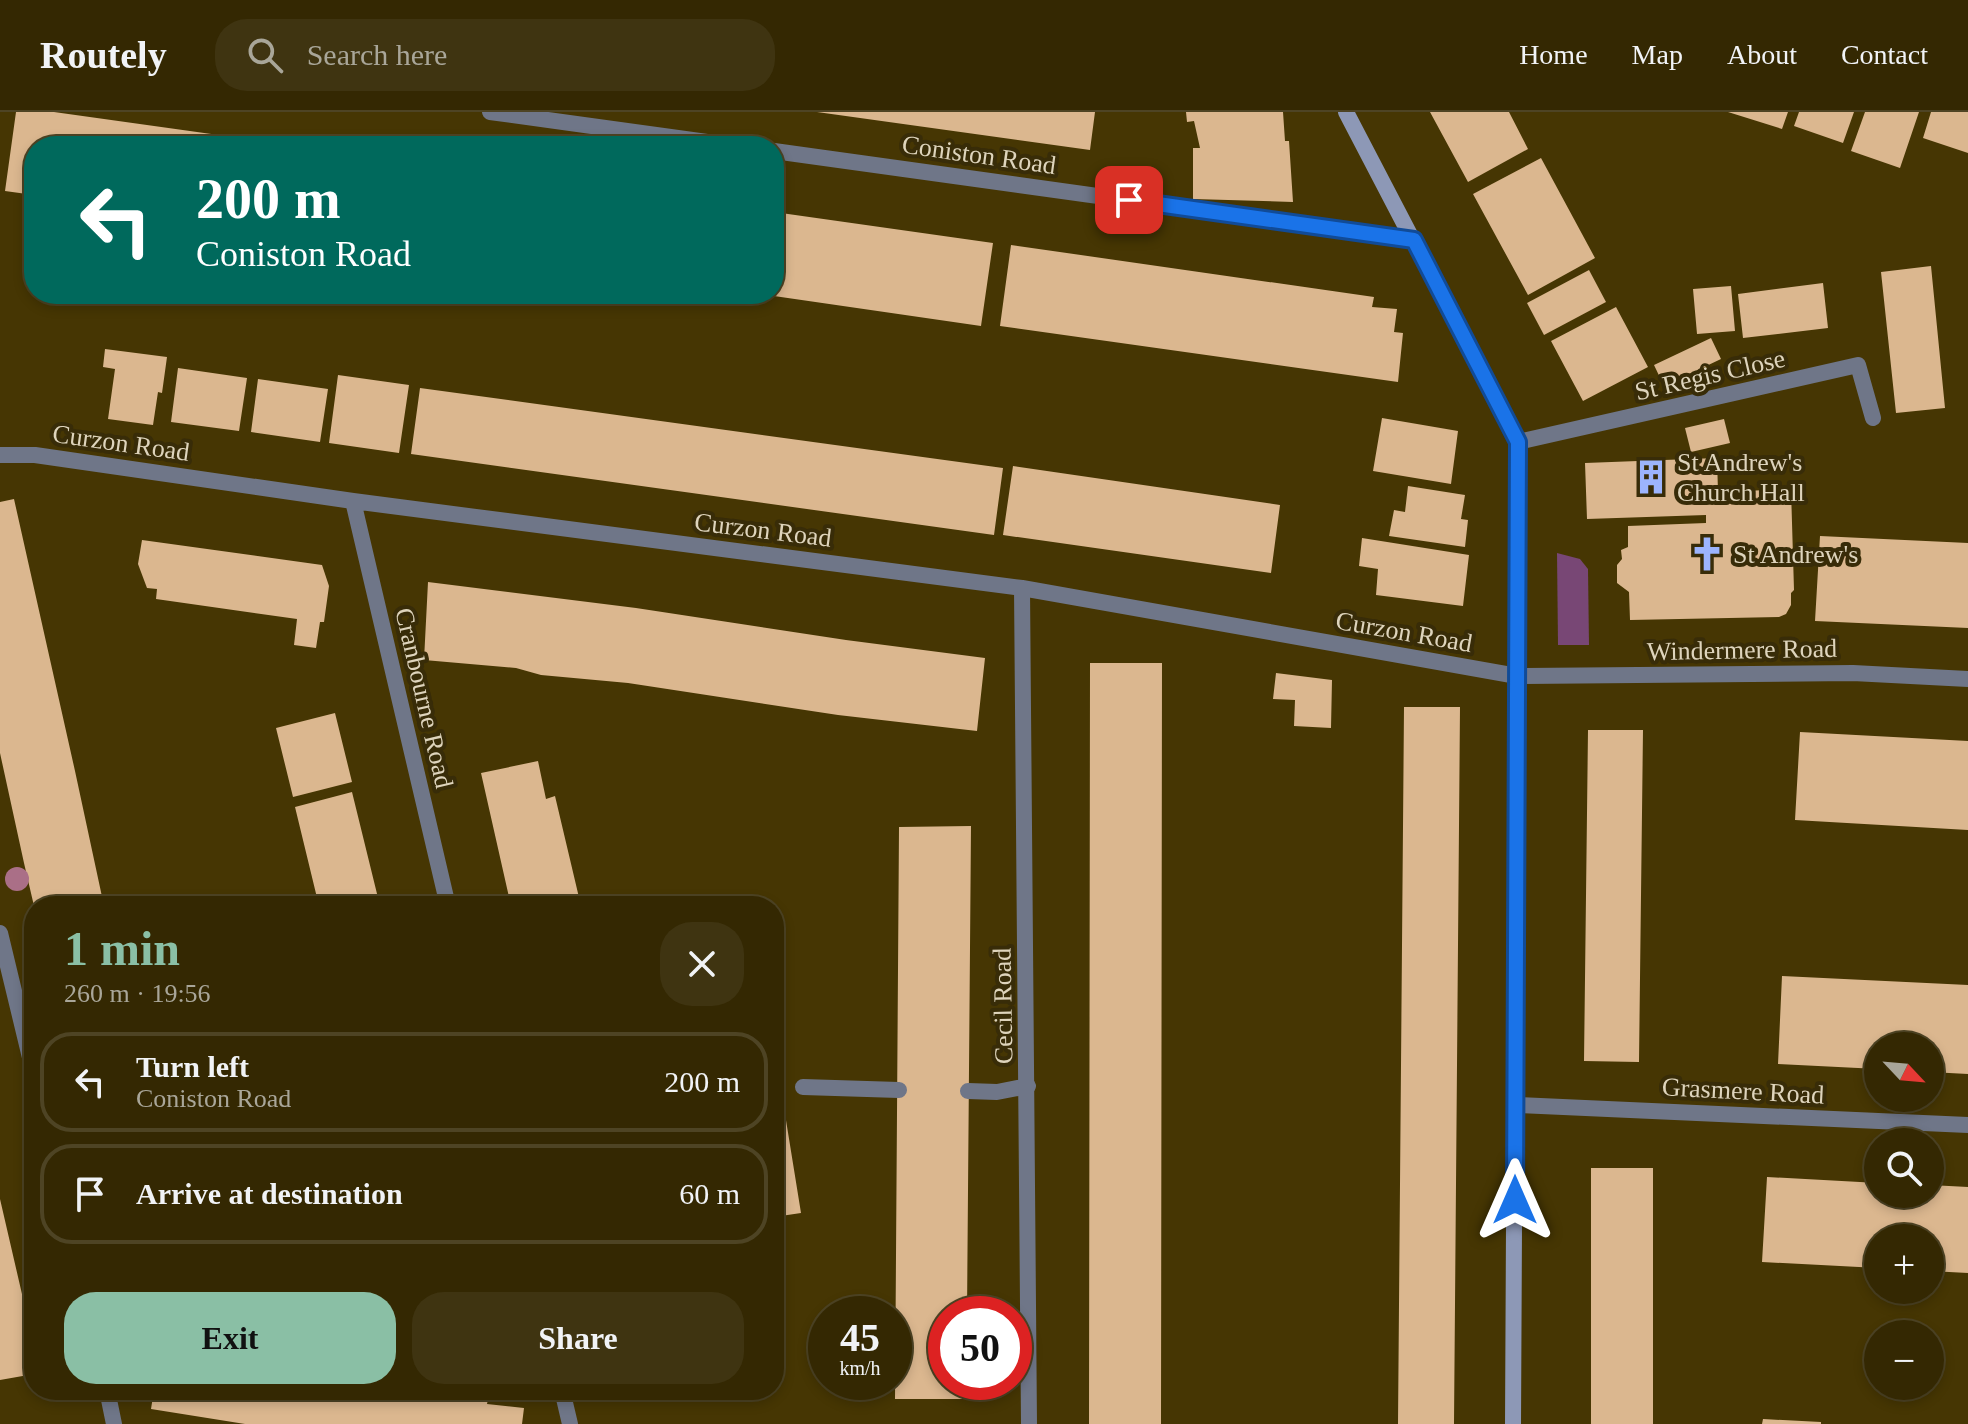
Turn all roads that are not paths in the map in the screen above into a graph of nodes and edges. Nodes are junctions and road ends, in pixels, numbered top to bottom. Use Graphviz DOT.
graph roads {
  1 [pos="490,112"];
  2 [pos="1346,112"];
  3 [pos="664,136"];
  4 [pos="784,152"];
  5 [pos="1414,240"];
  6 [pos="1873,418"];
  7 [pos="1518,442"];
  8 [pos="0,455"];
  9 [pos="353,501"];
  10 [pos="1022,588"];
  11 [pos="1517,676"];
  12 [pos="1968,679"];
  13 [pos="446,896"];
  14 [pos="0,933"];
  15 [pos="24,1033"];
  16 [pos="1028,1086"];
  17 [pos="803,1087"];
  18 [pos="899,1090"];
  19 [pos="968,1091"];
  20 [pos="1516,1105"];
  21 [pos="1968,1125"];
  22 [pos="109,1400"];
  23 [pos="564,1400"];
  24 [pos="114,1424"];
  25 [pos="570,1424"];
  26 [pos="1029,1424"];
  27 [pos="1513,1424"];
  1 -- 3 [label="street"];
  2 -- 5 [label="main road"];
  4 -- 5 [label="street, Coniston Road"];
  5 -- 7 [label="main road"];
  6 -- 7 [label="street, St Regis Close"];
  7 -- 11 [label="main road"];
  8 -- 9 [label="street, Curzon Road"];
  9 -- 10 [label="street, Curzon Road"];
  9 -- 13 [label="street, Cranbourne Road"];
  10 -- 11 [label="street, Curzon Road"];
  10 -- 16 [label="street, Cecil Road"];
  11 -- 12 [label="street, Windermere Road"];
  11 -- 20 [label="main road"];
  14 -- 15 [label="street"];
  16 -- 19 [label="street"];
  16 -- 26 [label="street, Cecil Road"];
  17 -- 18 [label="street"];
  20 -- 21 [label="street, Grasmere Road"];
  20 -- 27 [label="main road"];
  22 -- 24 [label="street"];
  23 -- 25 [label="street"];
}
